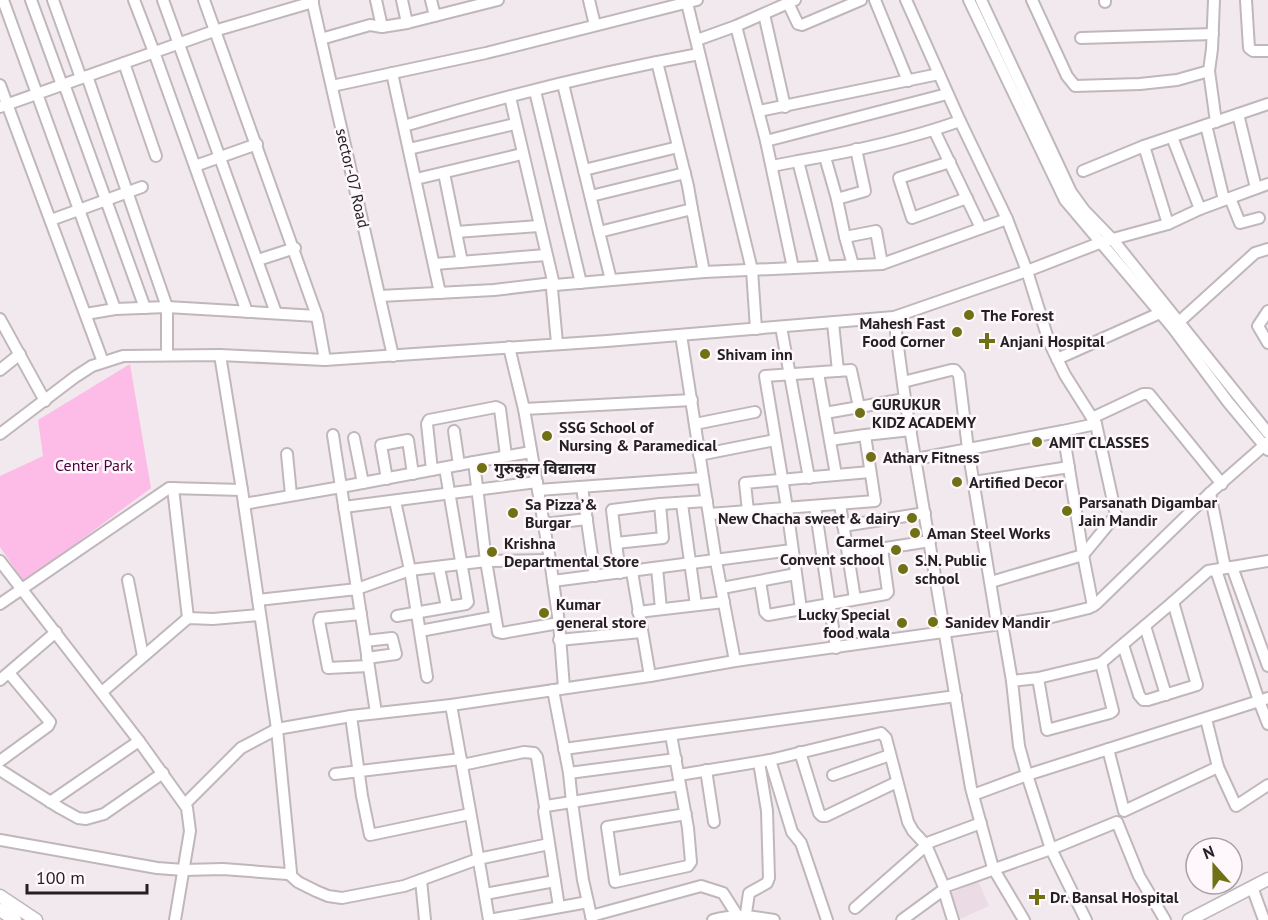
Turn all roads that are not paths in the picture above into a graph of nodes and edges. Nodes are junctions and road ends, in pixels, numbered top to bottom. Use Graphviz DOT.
graph roads {
  1 [pos="3,0"];
  2 [pos="31,0"];
  3 [pos="53,0"];
  4 [pos="134,0"];
  5 [pos="163,0"];
  6 [pos="204,0"];
  7 [pos="376,0"];
  8 [pos="402,0"];
  9 [pos="431,0"];
  10 [pos="589,0"];
  11 [pos="861,0"];
  12 [pos="875,0"];
  13 [pos="906,0"];
  14 [pos="969,0"];
  15 [pos="981,0"];
  16 [pos="1032,0"];
  17 [pos="1214,0"];
  18 [pos="1246,0"];
  19 [pos="313,1"];
  20 [pos="491,1"];
  21 [pos="692,2"];
  22 [pos="791,2"];
  23 [pos="461,5"];
  24 [pos="764,14"];
  25 [pos="435,16"];
  26 [pos="407,23"];
  27 [pos="595,25"];
  28 [pos="736,26"];
  29 [pos="382,27"];
  30 [pos="214,31"];
  31 [pos="1213,34"];
  32 [pos="1081,38"];
  33 [pos="321,39"];
  34 [pos="697,40"];
  35 [pos="179,44"];
  36 [pos="1268,51"];
  37 [pos="154,52"];
  38 [pos="699,54"];
  39 [pos="657,62"];
  40 [pos="124,63"];
  41 [pos="1209,71"];
  42 [pos="392,73"];
  43 [pos="939,74"];
  44 [pos="84,77"];
  45 [pos="908,81"];
  46 [pos="63,84"];
  47 [pos="563,84"];
  48 [pos="0,85"];
  49 [pos="332,86"];
  50 [pos="535,91"];
  51 [pos="38,93"];
  52 [pos="947,94"];
  53 [pos="510,97"];
  54 [pos="1268,104"];
  55 [pos="3,105"];
  56 [pos="785,107"];
  57 [pos="759,111"];
  58 [pos="1238,114"];
  59 [pos="960,121"];
  60 [pos="1211,123"];
  61 [pos="515,124"];
  62 [pos="404,126"];
  63 [pos="934,130"];
  64 [pos="1172,137"];
  65 [pos="766,141"];
  66 [pos="257,144"];
  67 [pos="1144,146"];
  68 [pos="678,147"];
  69 [pos="856,148"];
  70 [pos="409,149"];
  71 [pos="522,154"];
  72 [pos="156,156"];
  73 [pos="220,157"];
  74 [pos="825,157"];
  75 [pos="798,161"];
  76 [pos="950,162"];
  77 [pos="195,166"];
  78 [pos="772,166"];
  79 [pos="584,170"];
  80 [pos="1083,171"];
  81 [pos="444,173"];
  82 [pos="685,173"];
  83 [pos="416,179"];
  84 [pos="1268,184"];
  85 [pos="142,187"];
  86 [pos="1256,188"];
  87 [pos="126,193"];
  88 [pos="591,196"];
  89 [pos="967,198"];
  90 [pos="837,199"];
  91 [pos="1227,199"];
  92 [pos="106,200"];
  93 [pos="692,209"];
  94 [pos="1200,209"];
  95 [pos="79,210"];
  96 [pos="1259,218"];
  97 [pos="1007,219"];
  98 [pos="51,220"];
  99 [pos="1168,224"];
  100 [pos="539,226"];
  101 [pos="981,228"];
  102 [pos="456,232"];
  103 [pos="599,232"];
  104 [pos="845,237"];
  105 [pos="1108,241"];
  106 [pos="295,248"];
  107 [pos="1268,249"];
  108 [pos="546,255"];
  109 [pos="258,260"];
  110 [pos="462,262"];
  111 [pos="435,264"];
  112 [pos="882,264"];
  113 [pos="854,265"];
  114 [pos="825,267"];
  115 [pos="794,268"];
  116 [pos="752,270"];
  117 [pos="1027,271"];
  118 [pos="704,272"];
  119 [pos="611,280"];
  120 [pos="581,283"];
  121 [pos="553,284"];
  122 [pos="440,293"];
  123 [pos="380,296"];
  124 [pos="167,307"];
  125 [pos="145,308"];
  126 [pos="115,309"];
  127 [pos="1268,310"];
  128 [pos="247,312"];
  129 [pos="276,313"];
  130 [pos="1160,313"];
  131 [pos="86,314"];
  132 [pos="317,316"];
  133 [pos="894,317"];
  134 [pos="0,319"];
  135 [pos="1179,322"];
  136 [pos="833,323"];
  137 [pos="781,327"];
  138 [pos="756,329"];
  139 [pos="681,335"];
  140 [pos="557,343"];
  141 [pos="1268,344"];
  142 [pos="509,347"];
  143 [pos="20,354"];
  144 [pos="167,355"];
  145 [pos="220,355"];
  146 [pos="393,356"];
  147 [pos="1057,359"];
  148 [pos="325,360"];
  149 [pos="103,362"];
  150 [pos="0,370"];
  151 [pos="838,371"];
  152 [pos="818,373"];
  153 [pos="790,375"];
  154 [pos="903,381"];
  155 [pos="905,399"];
  156 [pos="692,400"];
  157 [pos="45,401"];
  158 [pos="859,407"];
  159 [pos="524,409"];
  160 [pos="756,412"];
  161 [pos="825,413"];
  162 [pos="1094,421"];
  163 [pos="696,424"];
  164 [pos="911,430"];
  165 [pos="454,431"];
  166 [pos="1063,431"];
  167 [pos="0,434"];
  168 [pos="1268,434"];
  169 [pos="333,435"];
  170 [pos="864,435"];
  171 [pos="354,438"];
  172 [pos="776,440"];
  173 [pos="830,440"];
  174 [pos="1267,446"];
  175 [pos="968,449"];
  176 [pos="531,452"];
  177 [pos="287,454"];
  178 [pos="699,455"];
  179 [pos="506,456"];
  180 [pos="916,459"];
  181 [pos="474,462"];
  182 [pos="459,465"];
  183 [pos="1069,467"];
  184 [pos="445,468"];
  185 [pos="432,470"];
  186 [pos="870,472"];
  187 [pos="413,474"];
  188 [pos="836,475"];
  189 [pos="703,478"];
  190 [pos="809,478"];
  191 [pos="387,479"];
  192 [pos="782,480"];
  193 [pos="974,482"];
  194 [pos="363,483"];
  195 [pos="1222,484"];
  196 [pos="537,486"];
  197 [pos="341,487"];
  198 [pos="582,487"];
  199 [pos="173,488"];
  200 [pos="242,489"];
  201 [pos="478,491"];
  202 [pos="1210,493"];
  203 [pos="449,494"];
  204 [pos="291,495"];
  205 [pos="395,501"];
  206 [pos="707,501"];
  207 [pos="244,504"];
  208 [pos="660,504"];
  209 [pos="682,504"];
  210 [pos="840,504"];
  211 [pos="815,506"];
  212 [pos="344,507"];
  213 [pos="787,508"];
  214 [pos="748,511"];
  215 [pos="925,513"];
  216 [pos="709,514"];
  217 [pos="587,519"];
  218 [pos="544,524"];
  219 [pos="843,526"];
  220 [pos="930,541"];
  221 [pos="616,543"];
  222 [pos="792,549"];
  223 [pos="882,549"];
  224 [pos="848,554"];
  225 [pos="1083,555"];
  226 [pos="550,560"];
  227 [pos="0,561"];
  228 [pos="486,561"];
  229 [pos="716,561"];
  230 [pos="1266,563"];
  231 [pos="462,564"];
  232 [pos="690,564"];
  233 [pos="439,568"];
  234 [pos="657,568"];
  235 [pos="1224,568"];
  236 [pos="410,570"];
  237 [pos="632,572"];
  238 [pos="620,573"];
  239 [pos="796,574"];
  240 [pos="595,576"];
  241 [pos="128,580"];
  242 [pos="553,581"];
  243 [pos="760,581"];
  244 [pos="991,582"];
  245 [pos="22,588"];
  246 [pos="722,588"];
  247 [pos="357,589"];
  248 [pos="855,599"];
  249 [pos="258,600"];
  250 [pos="724,602"];
  251 [pos="1173,602"];
  252 [pos="0,604"];
  253 [pos="830,604"];
  254 [pos="696,605"];
  255 [pos="1093,606"];
  256 [pos="447,607"];
  257 [pos="661,609"];
  258 [pos="801,609"];
  259 [pos="418,612"];
  260 [pos="638,612"];
  261 [pos="361,614"];
  262 [pos="260,615"];
  263 [pos="397,616"];
  264 [pos="495,617"];
  265 [pos="188,618"];
  266 [pos="559,623"];
  267 [pos="999,624"];
  268 [pos="1145,626"];
  269 [pos="420,631"];
  270 [pos="944,631"];
  271 [pos="641,632"];
  272 [pos="56,633"];
  273 [pos="559,640"];
  274 [pos="365,641"];
  275 [pos="1123,645"];
  276 [pos="836,648"];
  277 [pos="143,656"];
  278 [pos="735,661"];
  279 [pos="368,662"];
  280 [pos="1101,663"];
  281 [pos="1268,666"];
  282 [pos="650,676"];
  283 [pos="4,677"];
  284 [pos="427,677"];
  285 [pos="1038,678"];
  286 [pos="1012,681"];
  287 [pos="558,689"];
  288 [pos="102,692"];
  289 [pos="1166,694"];
  290 [pos="956,696"];
  291 [pos="1263,700"];
  292 [pos="451,705"];
  293 [pos="376,713"];
  294 [pos="351,716"];
  295 [pos="1206,719"];
  296 [pos="1268,724"];
  297 [pos="277,729"];
  298 [pos="671,735"];
  299 [pos="139,741"];
  300 [pos="564,749"];
  301 [pos="1108,749"];
  302 [pos="800,752"];
  303 [pos="890,755"];
  304 [pos="676,759"];
  305 [pos="770,760"];
  306 [pos="0,761"];
  307 [pos="461,762"];
  308 [pos="759,762"];
  309 [pos="1218,767"];
  310 [pos="0,770"];
  311 [pos="358,770"];
  312 [pos="706,770"];
  313 [pos="163,773"];
  314 [pos="569,773"];
  315 [pos="335,774"];
  316 [pos="833,775"];
  317 [pos="1027,775"];
  318 [pos="680,780"];
  319 [pos="897,782"];
  320 [pos="1268,785"];
  321 [pos="973,795"];
  322 [pos="50,802"];
  323 [pos="572,802"];
  324 [pos="185,804"];
  325 [pos="545,807"];
  326 [pos="471,814"];
  327 [pos="686,814"];
  328 [pos="714,822"];
  329 [pos="981,823"];
  330 [pos="0,840"];
  331 [pos="549,844"];
  332 [pos="926,845"];
  333 [pos="1051,849"];
  334 [pos="478,859"];
  335 [pos="993,868"];
  336 [pos="184,870"];
  337 [pos="289,874"];
  338 [pos="1268,879"];
  339 [pos="421,880"];
  340 [pos="555,881"];
  341 [pos="1252,887"];
  342 [pos="944,888"];
  343 [pos="484,894"];
  344 [pos="0,896"];
  345 [pos="588,902"];
  346 [pos="559,907"];
  347 [pos="855,908"];
  348 [pos="0,910"];
  349 [pos="736,917"];
  350 [pos="592,918"];
  351 [pos="15,920"];
  352 [pos="36,920"];
  353 [pos="175,920"];
  354 [pos="425,920"];
  355 [pos="713,920"];
  356 [pos="774,920"];
  357 [pos="827,920"];
  358 [pos="903,920"];
  359 [pos="953,920"];
  360 [pos="1024,920"];
  361 [pos="1086,920"];
  362 [pos="1165,920"];
  363 [pos="1190,920"];
  364 [pos="1264,920"];
  1 -- 51 [label="street"];
  2 -- 46 [label="street"];
  3 -- 44 [label="street"];
  4 -- 37 [label="street"];
  5 -- 35 [label="street"];
  6 -- 30 [label="street"];
  7 -- 29 [label="street"];
  8 -- 26 [label="street"];
  9 -- 25 [label="street"];
  10 -- 27 [label="street"];
  11 -- 22 [label="street"];
  12 -- 45 [label="street"];
  13 -- 43 [label="street"];
  14 -- 105 [label="street"];
  15 -- 105 [label="street"];
  16 -- 41 [label="street"];
  17 -- 31 [label="street"];
  18 -- 36 [label="street"];
  19 -- 30 [label="street"];
  19 -- 33 [label="street, sector-07 Road"];
  20 -- 23 [label="street"];
  21 -- 27 [label="street"];
  21 -- 34 [label="street"];
  22 -- 24 [label="street"];
  23 -- 25 [label="street"];
  24 -- 28 [label="street"];
  24 -- 56 [label="street"];
  25 -- 26 [label="street"];
  26 -- 29 [label="street"];
  27 -- 42 [label="street"];
  28 -- 34 [label="street"];
  28 -- 57 [label="street"];
  29 -- 33 [label="street"];
  30 -- 35 [label="street"];
  30 -- 66 [label="street"];
  31 -- 32 [label="street"];
  31 -- 41 [label="street"];
  33 -- 49 [label="street, sector-07 Road"];
  34 -- 38 [label="street"];
  35 -- 37 [label="street"];
  35 -- 73 [label="street"];
  37 -- 40 [label="street"];
  37 -- 77 [label="street"];
  38 -- 39 [label="street"];
  38 -- 116 [label="street"];
  39 -- 47 [label="street"];
  39 -- 68 [label="street"];
  40 -- 44 [label="street"];
  40 -- 72 [label="street"];
  41 -- 60 [label="street"];
  42 -- 49 [label="street"];
  42 -- 62 [label="street"];
  43 -- 45 [label="street"];
  43 -- 52 [label="street"];
  44 -- 46 [label="street"];
  44 -- 87 [label="street"];
  45 -- 56 [label="street"];
  46 -- 51 [label="street"];
  46 -- 92 [label="street"];
  47 -- 50 [label="street"];
  47 -- 79 [label="street"];
  48 -- 55 [label="street"];
  49 -- 123 [label="street, sector-07 Road"];
  50 -- 53 [label="street"];
  50 -- 120 [label="street"];
  51 -- 55 [label="street"];
  51 -- 95 [label="street"];
  52 -- 59 [label="street"];
  52 -- 65 [label="street"];
  53 -- 61 [label="street"];
  53 -- 62 [label="street"];
  54 -- 58 [label="street"];
  55 -- 98 [label="street"];
  56 -- 57 [label="street"];
  57 -- 65 [label="street"];
  58 -- 60 [label="street"];
  58 -- 86 [label="street"];
  59 -- 63 [label="street"];
  59 -- 97 [label="street"];
  60 -- 64 [label="street"];
  60 -- 91 [label="street"];
  61 -- 70 [label="street"];
  61 -- 71 [label="street"];
  62 -- 70 [label="street"];
  63 -- 69 [label="street"];
  63 -- 76 [label="street"];
  64 -- 67 [label="street"];
  64 -- 94 [label="street"];
  65 -- 78 [label="street"];
  66 -- 73 [label="street"];
  66 -- 106 [label="street"];
  67 -- 80 [label="street"];
  67 -- 99 [label="street"];
  68 -- 79 [label="street"];
  68 -- 82 [label="street"];
  69 -- 74 [label="street"];
  69 -- 90 [label="street"];
  70 -- 83 [label="street"];
  71 -- 81 [label="street"];
  71 -- 100 [label="street"];
  73 -- 77 [label="street"];
  73 -- 109 [label="street"];
  74 -- 75 [label="street"];
  74 -- 90 [label="street"];
  75 -- 78 [label="street"];
  75 -- 114 [label="street"];
  76 -- 89 [label="street"];
  76 -- 89 [label="street"];
  77 -- 128 [label="street"];
  78 -- 115 [label="street"];
  79 -- 88 [label="street"];
  81 -- 83 [label="street"];
  81 -- 102 [label="street"];
  82 -- 88 [label="street"];
  82 -- 93 [label="street"];
  83 -- 111 [label="street"];
  84 -- 86 [label="street"];
  85 -- 87 [label="street"];
  86 -- 91 [label="street"];
  87 -- 92 [label="street"];
  87 -- 124 [label="street"];
  88 -- 103 [label="street"];
  89 -- 101 [label="street"];
  90 -- 104 [label="street"];
  91 -- 94 [label="street"];
  91 -- 96 [label="street"];
  92 -- 95 [label="street"];
  92 -- 125 [label="street"];
  93 -- 103 [label="street"];
  93 -- 118 [label="street"];
  94 -- 99 [label="street"];
  95 -- 98 [label="street"];
  95 -- 126 [label="street"];
  97 -- 101 [label="street"];
  97 -- 117 [label="street"];
  98 -- 131 [label="street"];
  99 -- 105 [label="street"];
  100 -- 102 [label="street"];
  100 -- 108 [label="street"];
  101 -- 112 [label="street"];
  102 -- 110 [label="street"];
  103 -- 119 [label="street"];
  104 -- 112 [label="street"];
  104 -- 113 [label="street"];
  105 -- 117 [label="street"];
  105 -- 130 [label="street"];
  105 -- 135 [label="street"];
  106 -- 109 [label="street"];
  106 -- 132 [label="street"];
  107 -- 135 [label="street"];
  108 -- 110 [label="street"];
  108 -- 121 [label="street"];
  109 -- 129 [label="street"];
  110 -- 111 [label="street"];
  111 -- 122 [label="street"];
  112 -- 113 [label="street"];
  113 -- 114 [label="street"];
  114 -- 115 [label="street"];
  115 -- 116 [label="street"];
  116 -- 118 [label="street"];
  116 -- 138 [label="street"];
  117 -- 133 [label="street"];
  117 -- 147 [label="street"];
  118 -- 119 [label="street"];
  119 -- 120 [label="street"];
  120 -- 121 [label="street"];
  121 -- 122 [label="street"];
  121 -- 140 [label="street"];
  122 -- 123 [label="street"];
  123 -- 146 [label="street, sector-07 Road"];
  124 -- 125 [label="street"];
  124 -- 128 [label="street"];
  124 -- 144 [label="street"];
  125 -- 126 [label="street"];
  126 -- 131 [label="street"];
  127 -- 141 [label="street"];
  128 -- 129 [label="street"];
  129 -- 132 [label="street"];
  130 -- 147 [label="street"];
  130 -- 174 [label="street"];
  131 -- 149 [label="street"];
  132 -- 148 [label="street"];
  133 -- 136 [label="street"];
  133 -- 154 [label="street"];
  134 -- 143 [label="street"];
  135 -- 168 [label="street"];
  136 -- 137 [label="street"];
  136 -- 151 [label="street"];
  137 -- 138 [label="street"];
  137 -- 153 [label="street"];
  138 -- 139 [label="street"];
  139 -- 140 [label="street"];
  139 -- 156 [label="street"];
  140 -- 142 [label="street"];
  142 -- 146 [label="street"];
  142 -- 159 [label="street"];
  143 -- 150 [label="street"];
  143 -- 157 [label="street"];
  144 -- 145 [label="street"];
  144 -- 149 [label="street"];
  145 -- 148 [label="street"];
  145 -- 200 [label="street"];
  146 -- 148 [label="street"];
  147 -- 162 [label="street"];
  149 -- 157 [label="street"];
  151 -- 152 [label="street"];
  151 -- 158 [label="street"];
  152 -- 153 [label="street"];
  152 -- 161 [label="street"];
  153 -- 172 [label="street"];
  153 -- 190 [label="street"];
  154 -- 155 [label="street"];
  154 -- 175 [label="street"];
  155 -- 158 [label="street"];
  155 -- 164 [label="street"];
  156 -- 159 [label="street"];
  156 -- 163 [label="street"];
  157 -- 167 [label="street"];
  158 -- 161 [label="street"];
  159 -- 176 [label="street"];
  160 -- 163 [label="street"];
  161 -- 173 [label="street"];
  162 -- 166 [label="street"];
  162 -- 195 [label="street"];
  162 -- 225 [label="street"];
  163 -- 178 [label="street"];
  164 -- 170 [label="street"];
  164 -- 180 [label="street"];
  165 -- 182 [label="street"];
  166 -- 175 [label="street"];
  166 -- 183 [label="street"];
  169 -- 197 [label="street"];
  170 -- 173 [label="street"];
  170 -- 186 [label="street"];
  171 -- 194 [label="street"];
  172 -- 178 [label="street"];
  172 -- 192 [label="street"];
  173 -- 188 [label="street"];
  174 -- 195 [label="street"];
  175 -- 180 [label="street"];
  175 -- 193 [label="street"];
  176 -- 179 [label="street"];
  176 -- 196 [label="street"];
  177 -- 204 [label="street"];
  178 -- 189 [label="street"];
  179 -- 181 [label="street"];
  179 -- 185 [label="street"];
  180 -- 215 [label="street"];
  181 -- 182 [label="street"];
  181 -- 201 [label="street"];
  182 -- 184 [label="street"];
  183 -- 193 [label="street"];
  183 -- 225 [label="street"];
  184 -- 185 [label="street"];
  184 -- 203 [label="street"];
  185 -- 187 [label="street"];
  186 -- 188 [label="street"];
  186 -- 210 [label="street"];
  187 -- 191 [label="street"];
  187 -- 191 [label="street"];
  188 -- 190 [label="street"];
  189 -- 198 [label="street"];
  189 -- 206 [label="street"];
  190 -- 192 [label="street"];
  191 -- 194 [label="street"];
  192 -- 213 [label="street"];
  192 -- 214 [label="street"];
  193 -- 244 [label="street"];
  194 -- 197 [label="street"];
  195 -- 202 [label="street"];
  196 -- 198 [label="street"];
  196 -- 201 [label="street"];
  196 -- 218 [label="street"];
  197 -- 204 [label="street"];
  197 -- 212 [label="street"];
  198 -- 217 [label="street"];
  199 -- 200 [label="street"];
  199 -- 245 [label="street"];
  199 -- 265 [label="street"];
  200 -- 207 [label="street"];
  201 -- 203 [label="street"];
  201 -- 228 [label="street"];
  202 -- 235 [label="street"];
  202 -- 255 [label="street"];
  203 -- 205 [label="street"];
  203 -- 231 [label="street"];
  204 -- 207 [label="street"];
  205 -- 212 [label="street"];
  205 -- 236 [label="street"];
  206 -- 209 [label="street"];
  206 -- 216 [label="street"];
  207 -- 249 [label="street"];
  208 -- 209 [label="street"];
  208 -- 221 [label="street"];
  208 -- 221 [label="street"];
  209 -- 232 [label="street"];
  210 -- 211 [label="street"];
  210 -- 219 [label="street"];
  211 -- 213 [label="street"];
  211 -- 253 [label="street"];
  212 -- 247 [label="street"];
  213 -- 214 [label="street"];
  213 -- 222 [label="street"];
  214 -- 216 [label="street"];
  215 -- 219 [label="street"];
  215 -- 220 [label="street"];
  216 -- 229 [label="street"];
  217 -- 218 [label="street"];
  217 -- 240 [label="street"];
  218 -- 226 [label="street"];
  219 -- 224 [label="street"];
  220 -- 223 [label="street"];
  220 -- 270 [label="street"];
  221 -- 238 [label="street"];
  222 -- 229 [label="street"];
  222 -- 239 [label="street"];
  223 -- 224 [label="street"];
  223 -- 248 [label="street"];
  224 -- 248 [label="street"];
  225 -- 244 [label="street"];
  225 -- 255 [label="street"];
  226 -- 228 [label="street"];
  226 -- 242 [label="street"];
  227 -- 245 [label="street"];
  228 -- 231 [label="street"];
  228 -- 264 [label="street"];
  229 -- 232 [label="street"];
  229 -- 246 [label="street"];
  230 -- 235 [label="street"];
  231 -- 233 [label="street"];
  231 -- 256 [label="street"];
  232 -- 234 [label="street"];
  232 -- 254 [label="street"];
  233 -- 236 [label="street"];
  233 -- 256 [label="street"];
  234 -- 237 [label="street"];
  234 -- 257 [label="street"];
  235 -- 251 [label="street"];
  235 -- 281 [label="street"];
  235 -- 291 [label="street"];
  236 -- 247 [label="street"];
  236 -- 259 [label="street"];
  237 -- 238 [label="street"];
  237 -- 260 [label="street"];
  238 -- 240 [label="street"];
  239 -- 243 [label="street"];
  239 -- 258 [label="street"];
  240 -- 242 [label="street"];
  241 -- 277 [label="street"];
  242 -- 266 [label="street"];
  243 -- 246 [label="street"];
  243 -- 258 [label="street"];
  244 -- 267 [label="street"];
  245 -- 252 [label="street"];
  245 -- 272 [label="street"];
  246 -- 250 [label="street"];
  247 -- 249 [label="street"];
  247 -- 261 [label="street"];
  248 -- 253 [label="street"];
  249 -- 262 [label="street"];
  250 -- 254 [label="street"];
  250 -- 278 [label="street"];
  251 -- 268 [label="street"];
  251 -- 289 [label="street"];
  253 -- 258 [label="street"];
  253 -- 276 [label="street"];
  254 -- 257 [label="street"];
  255 -- 267 [label="street"];
  256 -- 259 [label="street"];
  257 -- 260 [label="street"];
  259 -- 263 [label="street"];
  259 -- 269 [label="street"];
  260 -- 271 [label="street"];
  261 -- 274 [label="street"];
  261 -- 279 [label="street"];
  262 -- 265 [label="street"];
  262 -- 297 [label="street"];
  264 -- 266 [label="street"];
  264 -- 269 [label="street"];
  265 -- 277 [label="street"];
  266 -- 273 [label="street"];
  267 -- 270 [label="street"];
  267 -- 286 [label="street"];
  268 -- 275 [label="street"];
  268 -- 289 [label="street"];
  269 -- 284 [label="street"];
  270 -- 276 [label="street"];
  270 -- 290 [label="street"];
  271 -- 273 [label="street"];
  271 -- 282 [label="street"];
  272 -- 283 [label="street"];
  272 -- 288 [label="street"];
  273 -- 287 [label="street"];
  274 -- 279 [label="street"];
  274 -- 279 [label="street"];
  275 -- 280 [label="street"];
  275 -- 289 [label="street"];
  276 -- 278 [label="street"];
  277 -- 288 [label="street"];
  278 -- 282 [label="street"];
  279 -- 293 [label="street"];
  280 -- 285 [label="street"];
  280 -- 285 [label="street"];
  282 -- 287 [label="street"];
  283 -- 306 [label="street"];
  285 -- 286 [label="street"];
  286 -- 317 [label="street"];
  287 -- 292 [label="street"];
  287 -- 300 [label="street"];
  288 -- 299 [label="street"];
  290 -- 298 [label="street"];
  290 -- 321 [label="street"];
  291 -- 295 [label="street"];
  291 -- 296 [label="street"];
  292 -- 293 [label="street"];
  292 -- 307 [label="street"];
  293 -- 294 [label="street"];
  294 -- 297 [label="street"];
  294 -- 311 [label="street"];
  295 -- 301 [label="street"];
  295 -- 309 [label="street"];
  297 -- 324 [label="street"];
  297 -- 337 [label="street"];
  298 -- 300 [label="street"];
  298 -- 304 [label="street"];
  299 -- 313 [label="street"];
  299 -- 322 [label="street"];
  300 -- 314 [label="street"];
  301 -- 309 [label="street"];
  301 -- 317 [label="street"];
  302 -- 303 [label="street"];
  302 -- 305 [label="street"];
  302 -- 319 [label="street"];
  303 -- 316 [label="street"];
  303 -- 319 [label="street"];
  304 -- 314 [label="street"];
  304 -- 318 [label="street"];
  305 -- 308 [label="street"];
  305 -- 357 [label="street"];
  307 -- 311 [label="street"];
  307 -- 325 [label="street"];
  307 -- 326 [label="street"];
  308 -- 312 [label="street"];
  308 -- 349 [label="street"];
  309 -- 320 [label="street"];
  310 -- 322 [label="street"];
  311 -- 315 [label="street"];
  311 -- 326 [label="street"];
  312 -- 318 [label="street"];
  312 -- 328 [label="street"];
  313 -- 322 [label="street"];
  313 -- 324 [label="street"];
  314 -- 323 [label="street"];
  317 -- 321 [label="street"];
  317 -- 333 [label="street"];
  318 -- 323 [label="street"];
  318 -- 327 [label="street"];
  319 -- 332 [label="street"];
  321 -- 329 [label="street"];
  323 -- 325 [label="street"];
  323 -- 345 [label="street"];
  324 -- 336 [label="street"];
  325 -- 331 [label="street"];
  326 -- 334 [label="street"];
  327 -- 327 [label="street"];
  329 -- 332 [label="street"];
  329 -- 335 [label="street"];
  330 -- 336 [label="street"];
  331 -- 334 [label="street"];
  331 -- 340 [label="street"];
  332 -- 342 [label="street"];
  332 -- 347 [label="street"];
  333 -- 335 [label="street"];
  333 -- 361 [label="street"];
  333 -- 362 [label="street"];
  334 -- 339 [label="street"];
  334 -- 343 [label="street"];
  335 -- 342 [label="street"];
  335 -- 360 [label="street"];
  336 -- 337 [label="street"];
  336 -- 353 [label="street"];
  337 -- 339 [label="street"];
  338 -- 341 [label="main road"];
  339 -- 354 [label="street"];
  340 -- 343 [label="street"];
  340 -- 346 [label="street"];
  341 -- 363 [label="main road"];
  341 -- 364 [label="street"];
  342 -- 358 [label="street"];
  342 -- 359 [label="street"];
  343 -- 346 [label="street"];
  344 -- 352 [label="main road"];
  345 -- 346 [label="street"];
  345 -- 350 [label="street"];
  348 -- 351 [label="main road"];
  349 -- 350 [label="street"];
  349 -- 355 [label="street"];
  349 -- 356 [label="street"];
}
